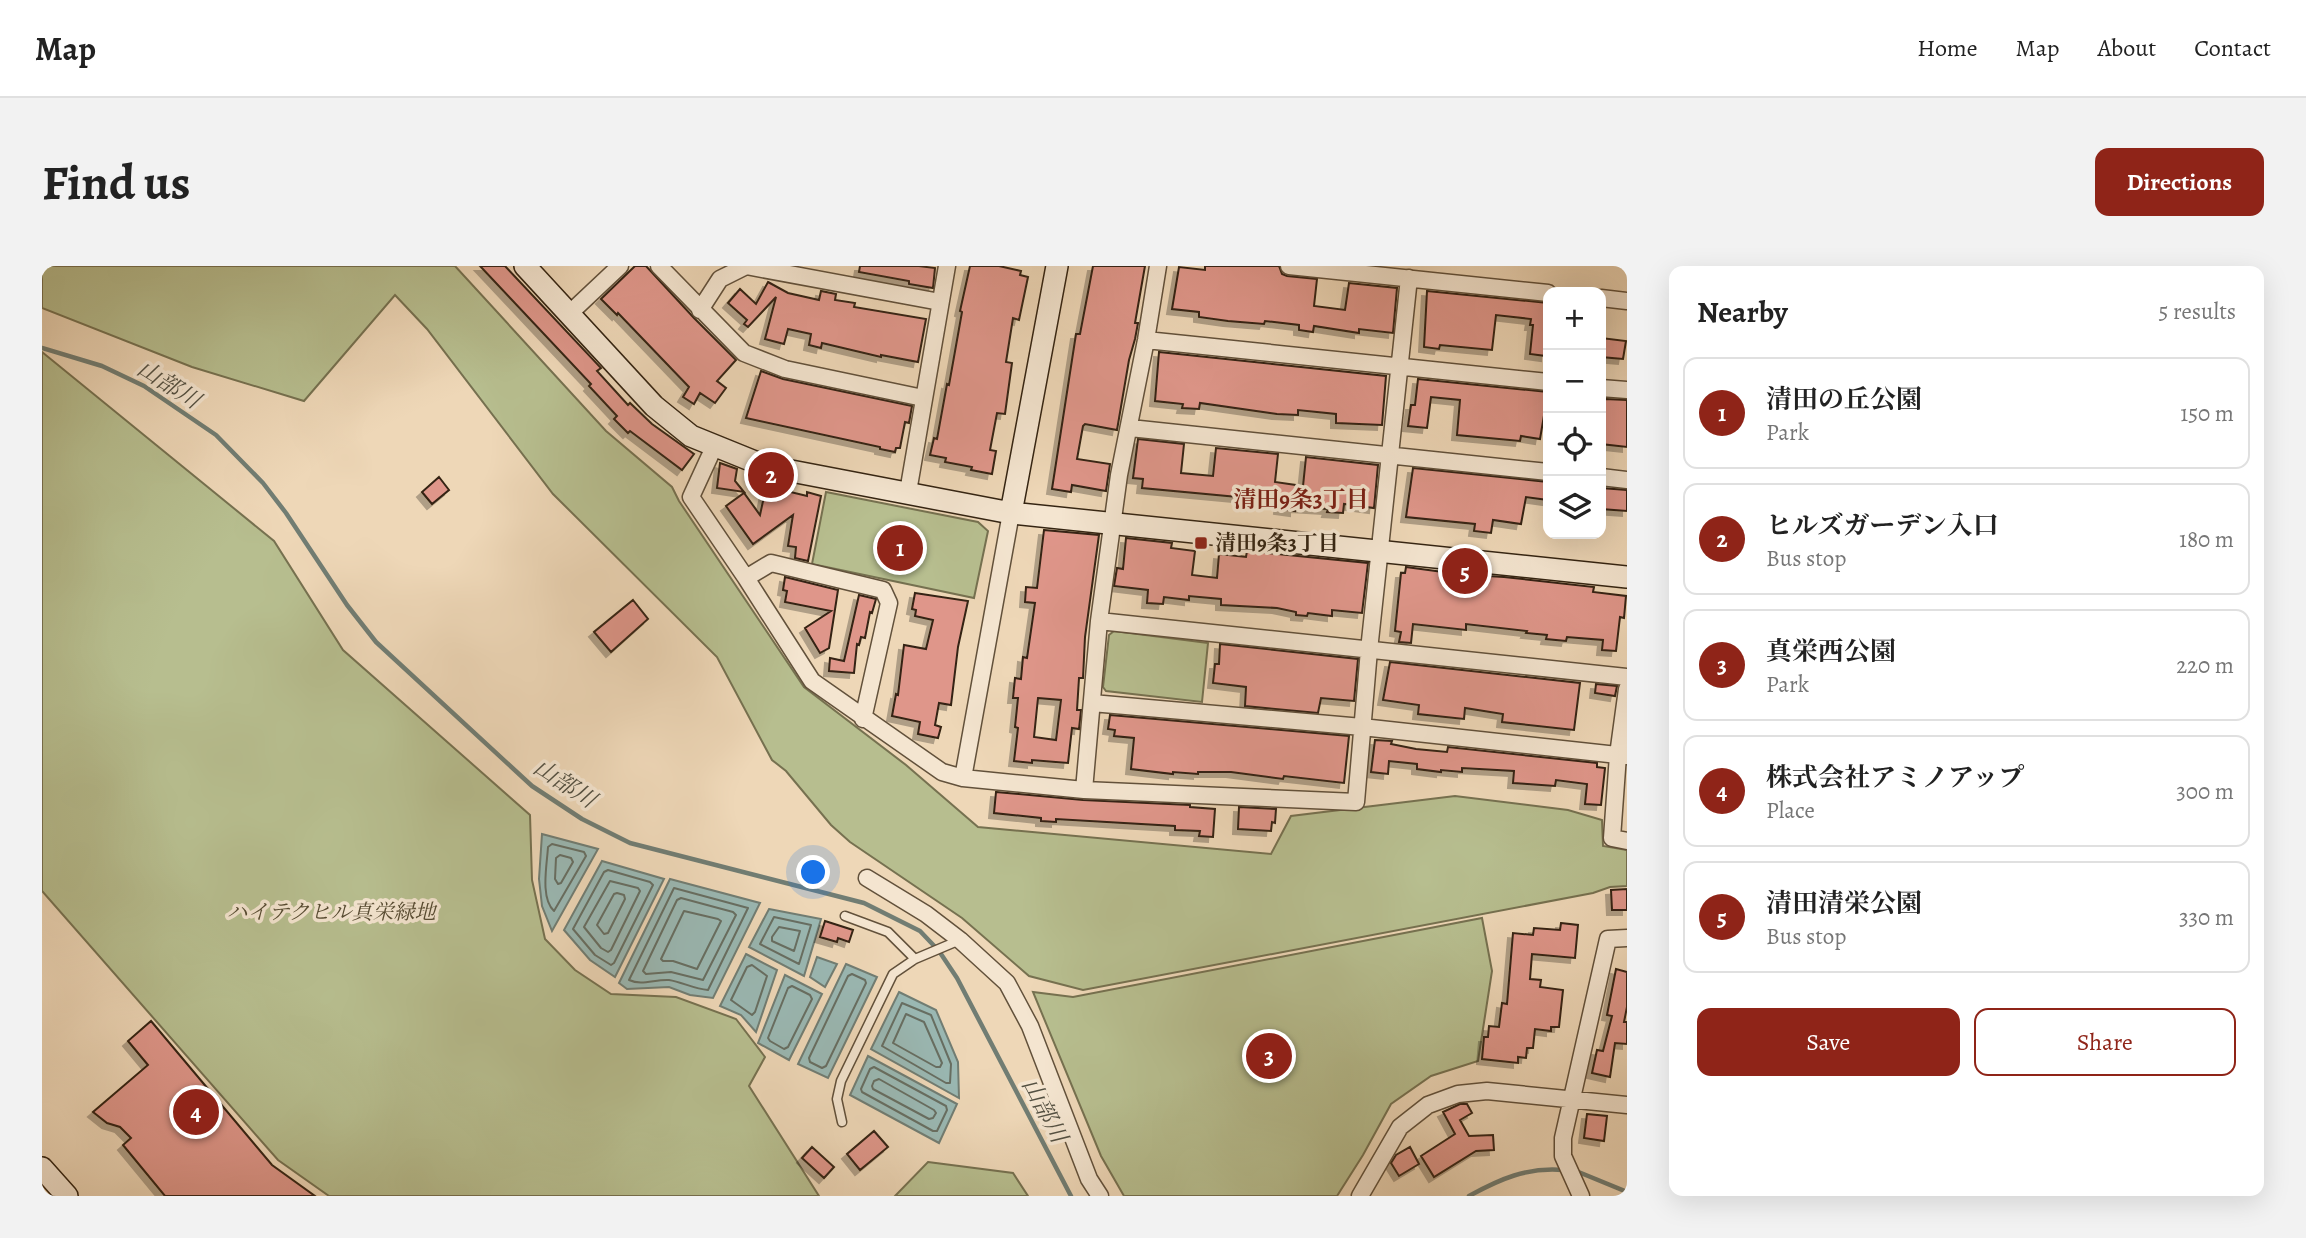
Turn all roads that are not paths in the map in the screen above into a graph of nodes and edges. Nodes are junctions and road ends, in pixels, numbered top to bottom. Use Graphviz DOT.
graph roads {
  1 [pos="525,266"];
  2 [pos="620,266"];
  3 [pos="659,266"];
  4 [pos="947,266"];
  5 [pos="1057,266"];
  6 [pos="1158,266"];
  7 [pos="1289,266"];
  8 [pos="1409,278"];
  9 [pos="1543,292"];
  10 [pos="1606,299"];
  11 [pos="1627,301"];
  12 [pos="940,302"];
  13 [pos="700,310"];
  14 [pos="569,314"];
  15 [pos="1146,340"];
  16 [pos="1401,366"];
  17 [pos="1543,381"];
  18 [pos="1606,388"];
  19 [pos="1627,390"];
  20 [pos="923,398"];
  21 [pos="1130,428"];
  22 [pos="714,447"];
  23 [pos="1391,456"];
  24 [pos="1543,471"];
  25 [pos="1606,478"];
  26 [pos="1627,480"];
  27 [pos="908,492"];
  28 [pos="1011,513"];
  29 [pos="1112,523"];
  30 [pos="1381,552"];
  31 [pos="1627,577"];
  32 [pos="746,578"];
  33 [pos="1099,621"];
  34 [pos="1369,650"];
  35 [pos="1627,677"];
  36 [pos="1627,689"];
  37 [pos="1092,703"];
  38 [pos="863,719"];
  39 [pos="1362,727"];
  40 [pos="1622,756"];
  41 [pos="962,778"];
  42 [pos="1084,789"];
  43 [pos="1627,841"];
  44 [pos="867,878"];
  45 [pos="845,916"];
  46 [pos="1627,938"];
  47 [pos="956,942"];
  48 [pos="918,958"];
  49 [pos="1572,1099"];
  50 [pos="1627,1105"];
  51 [pos="842,1122"];
  52 [pos="42,1168"];
  53 [pos="1579,1192"];
  54 [pos="67,1196"];
  55 [pos="1100,1196"];
  56 [pos="1360,1196"];
  1 -- 14 [label="street"];
  2 -- 14 [label="street"];
  3 -- 13 [label="street"];
  4 -- 12 [label="street"];
  5 -- 28 [label="street"];
  6 -- 15 [label="street"];
  7 -- 8 [label="street"];
  8 -- 9 [label="street"];
  8 -- 16 [label="street"];
  10 -- 11 [label="street"];
  12 -- 13 [label="street"];
  12 -- 20 [label="street"];
  13 -- 20 [label="street"];
  14 -- 22 [label="street"];
  15 -- 16 [label="street"];
  15 -- 21 [label="street"];
  16 -- 17 [label="street"];
  16 -- 23 [label="street"];
  18 -- 19 [label="street"];
  20 -- 27 [label="street"];
  21 -- 23 [label="street"];
  21 -- 29 [label="street"];
  22 -- 27 [label="street"];
  22 -- 32 [label="street"];
  23 -- 24 [label="street"];
  23 -- 30 [label="street"];
  25 -- 26 [label="street"];
  27 -- 28 [label="street"];
  28 -- 29 [label="street"];
  28 -- 41 [label="street"];
  29 -- 30 [label="street"];
  29 -- 33 [label="street"];
  30 -- 31 [label="street"];
  30 -- 34 [label="street"];
  32 -- 38 [label="street"];
  32 -- 38 [label="street"];
  33 -- 34 [label="street"];
  33 -- 37 [label="street"];
  34 -- 35 [label="street"];
  34 -- 39 [label="street"];
  36 -- 40 [label="street"];
  37 -- 39 [label="street"];
  37 -- 42 [label="street"];
  38 -- 41 [label="street"];
  39 -- 40 [label="street"];
  39 -- 42 [label="street"];
  40 -- 43 [label="street"];
  41 -- 42 [label="street"];
  44 -- 47 [label="street"];
  45 -- 48 [label="lane"];
  46 -- 49 [label="street"];
  47 -- 48 [label="lane"];
  47 -- 55 [label="street"];
  48 -- 51 [label="lane"];
  49 -- 50 [label="street"];
  49 -- 53 [label="street"];
  49 -- 56 [label="street"];
  52 -- 54 [label="street"];
}
